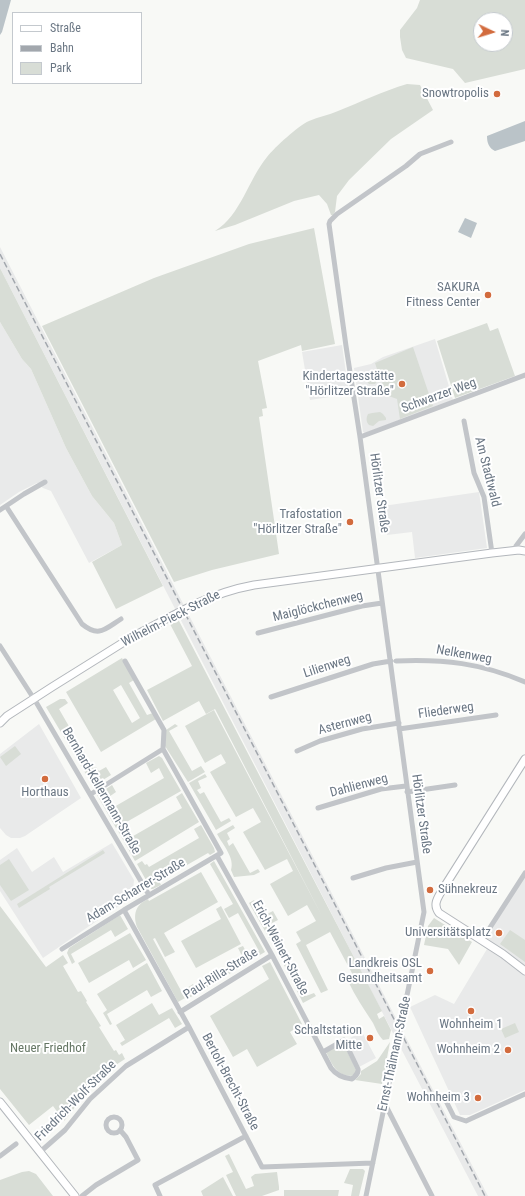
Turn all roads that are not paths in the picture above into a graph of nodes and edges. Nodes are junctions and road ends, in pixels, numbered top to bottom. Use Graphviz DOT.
graph roads {
  1 [pos="451,142"];
  2 [pos="525,375"];
  3 [pos="464,421"];
  4 [pos="360,437"];
  5 [pos="45,482"];
  6 [pos="6,506"];
  7 [pos="0,510"];
  8 [pos="525,534"];
  9 [pos="515,551"];
  10 [pos="525,551"];
  11 [pos="492,553"];
  12 [pos="378,568"];
  13 [pos="382,603"];
  14 [pos="121,619"];
  15 [pos="258,633"];
  16 [pos="0,646"];
  17 [pos="125,661"];
  18 [pos="394,661"];
  19 [pos="525,682"];
  20 [pos="271,697"];
  21 [pos="34,698"];
  22 [pos="496,715"];
  23 [pos="4,717"];
  24 [pos="0,723"];
  25 [pos="398,723"];
  26 [pos="399,729"];
  27 [pos="163,749"];
  28 [pos="297,751"];
  29 [pos="525,759"];
  30 [pos="454,785"];
  31 [pos="406,786"];
  32 [pos="407,792"];
  33 [pos="90,794"];
  34 [pos="318,808"];
  35 [pos="219,855"];
  36 [pos="417,862"];
  37 [pos="525,873"];
  38 [pos="353,878"];
  39 [pos="149,895"];
  40 [pos="124,910"];
  41 [pos="424,912"];
  42 [pos="482,940"];
  43 [pos="62,949"];
  44 [pos="272,955"];
  45 [pos="525,971"];
  46 [pos="180,1012"];
  47 [pos="189,1027"];
  48 [pos="322,1052"];
  49 [pos="525,1094"];
  50 [pos="445,1099"];
  51 [pos="0,1102"];
  52 [pos="385,1104"];
  53 [pos="120,1130"];
  54 [pos="246,1136"];
  55 [pos="16,1144"];
  56 [pos="40,1152"];
  57 [pos="0,1156"];
  58 [pos="373,1163"];
  59 [pos="75,1196"];
  60 [pos="82,1196"];
  61 [pos="160,1196"];
  62 [pos="366,1196"];
  63 [pos="432,1196"];
  1 -- 4 [label="street, Hörlitzer Straße"];
  2 -- 4 [label="street, Schwarzer Weg"];
  3 -- 11 [label="street, Am Stadtwald"];
  4 -- 12 [label="street, Hörlitzer Straße"];
  5 -- 6 [label="street"];
  6 -- 7 [label="street"];
  6 -- 14 [label="street"];
  8 -- 9 [label="street"];
  9 -- 10 [label="main road, Wilhelm-Pieck-Straße"];
  9 -- 11 [label="main road, Wilhelm-Pieck-Straße"];
  11 -- 12 [label="main road, Wilhelm-Pieck-Straße"];
  12 -- 13 [label="street, Hörlitzer Straße"];
  12 -- 21 [label="main road, Wilhelm-Pieck-Straße, bridge"];
  13 -- 15 [label="street, Maiglöckchenweg"];
  13 -- 18 [label="street, Hörlitzer Straße"];
  16 -- 21 [label="street, Bernhard-Kellermann-Straße"];
  17 -- 27 [label="street"];
  18 -- 19 [label="street, Nelkenweg"];
  18 -- 20 [label="street, Lilienweg"];
  18 -- 25 [label="street, Hörlitzer Straße"];
  21 -- 23 [label="main road, Wilhelm-Pieck-Straße"];
  21 -- 33 [label="street, Bernhard-Kellermann-Straße"];
  22 -- 26 [label="street, Fliederweg"];
  23 -- 24 [label="main road, Wilhelm-Pieck-Straße"];
  25 -- 26 [label="street, Hörlitzer Straße"];
  25 -- 28 [label="street, Asternweg"];
  26 -- 31 [label="street, Hörlitzer Straße"];
  27 -- 33 [label="street"];
  27 -- 35 [label="street, Erich-Weinert-Straße"];
  29 -- 42 [label="main road"];
  30 -- 32 [label="street"];
  31 -- 32 [label="street, Hörlitzer Straße"];
  31 -- 34 [label="street, Dahlienweg"];
  32 -- 36 [label="street, Hörlitzer Straße"];
  33 -- 39 [label="street, Bernhard-Kellermann-Straße"];
  35 -- 39 [label="street, Adam-Scharrer-Straße"];
  35 -- 44 [label="street, Erich-Weinert-Straße"];
  36 -- 38 [label="street"];
  36 -- 41 [label="street, Hörlitzer Straße"];
  37 -- 42 [label="street"];
  39 -- 40 [label="street, Adam-Scharrer-Straße"];
  40 -- 43 [label="street, Adam-Scharrer-Straße"];
  40 -- 46 [label="street, Bertolt-Brecht-Straße"];
  41 -- 52 [label="street, Ernst-Thälmann-Straße"];
  42 -- 45 [label="main road"];
  44 -- 46 [label="street, Paul-Rilla-Straße"];
  44 -- 48 [label="street, Erich-Weinert-Straße"];
  46 -- 47 [label="street, Bertolt-Brecht-Straße"];
  47 -- 54 [label="street, Bertolt-Brecht-Straße"];
  47 -- 56 [label="street, Friedrich-Wolf-Straße"];
  48 -- 48 [label="street, Erich-Weinert-Straße"];
  49 -- 50 [label="street"];
  51 -- 56 [label="main road"];
  52 -- 58 [label="street, Ernst-Thälmann-Straße"];
  52 -- 63 [label="street"];
  53 -- 60 [label="street"];
  54 -- 58 [label="street, Bertolt-Brecht-Straße"];
  54 -- 61 [label="street"];
  55 -- 57 [label="street"];
  56 -- 59 [label="main road"];
  58 -- 62 [label="street, Ernst-Thälmann-Straße"];
}
